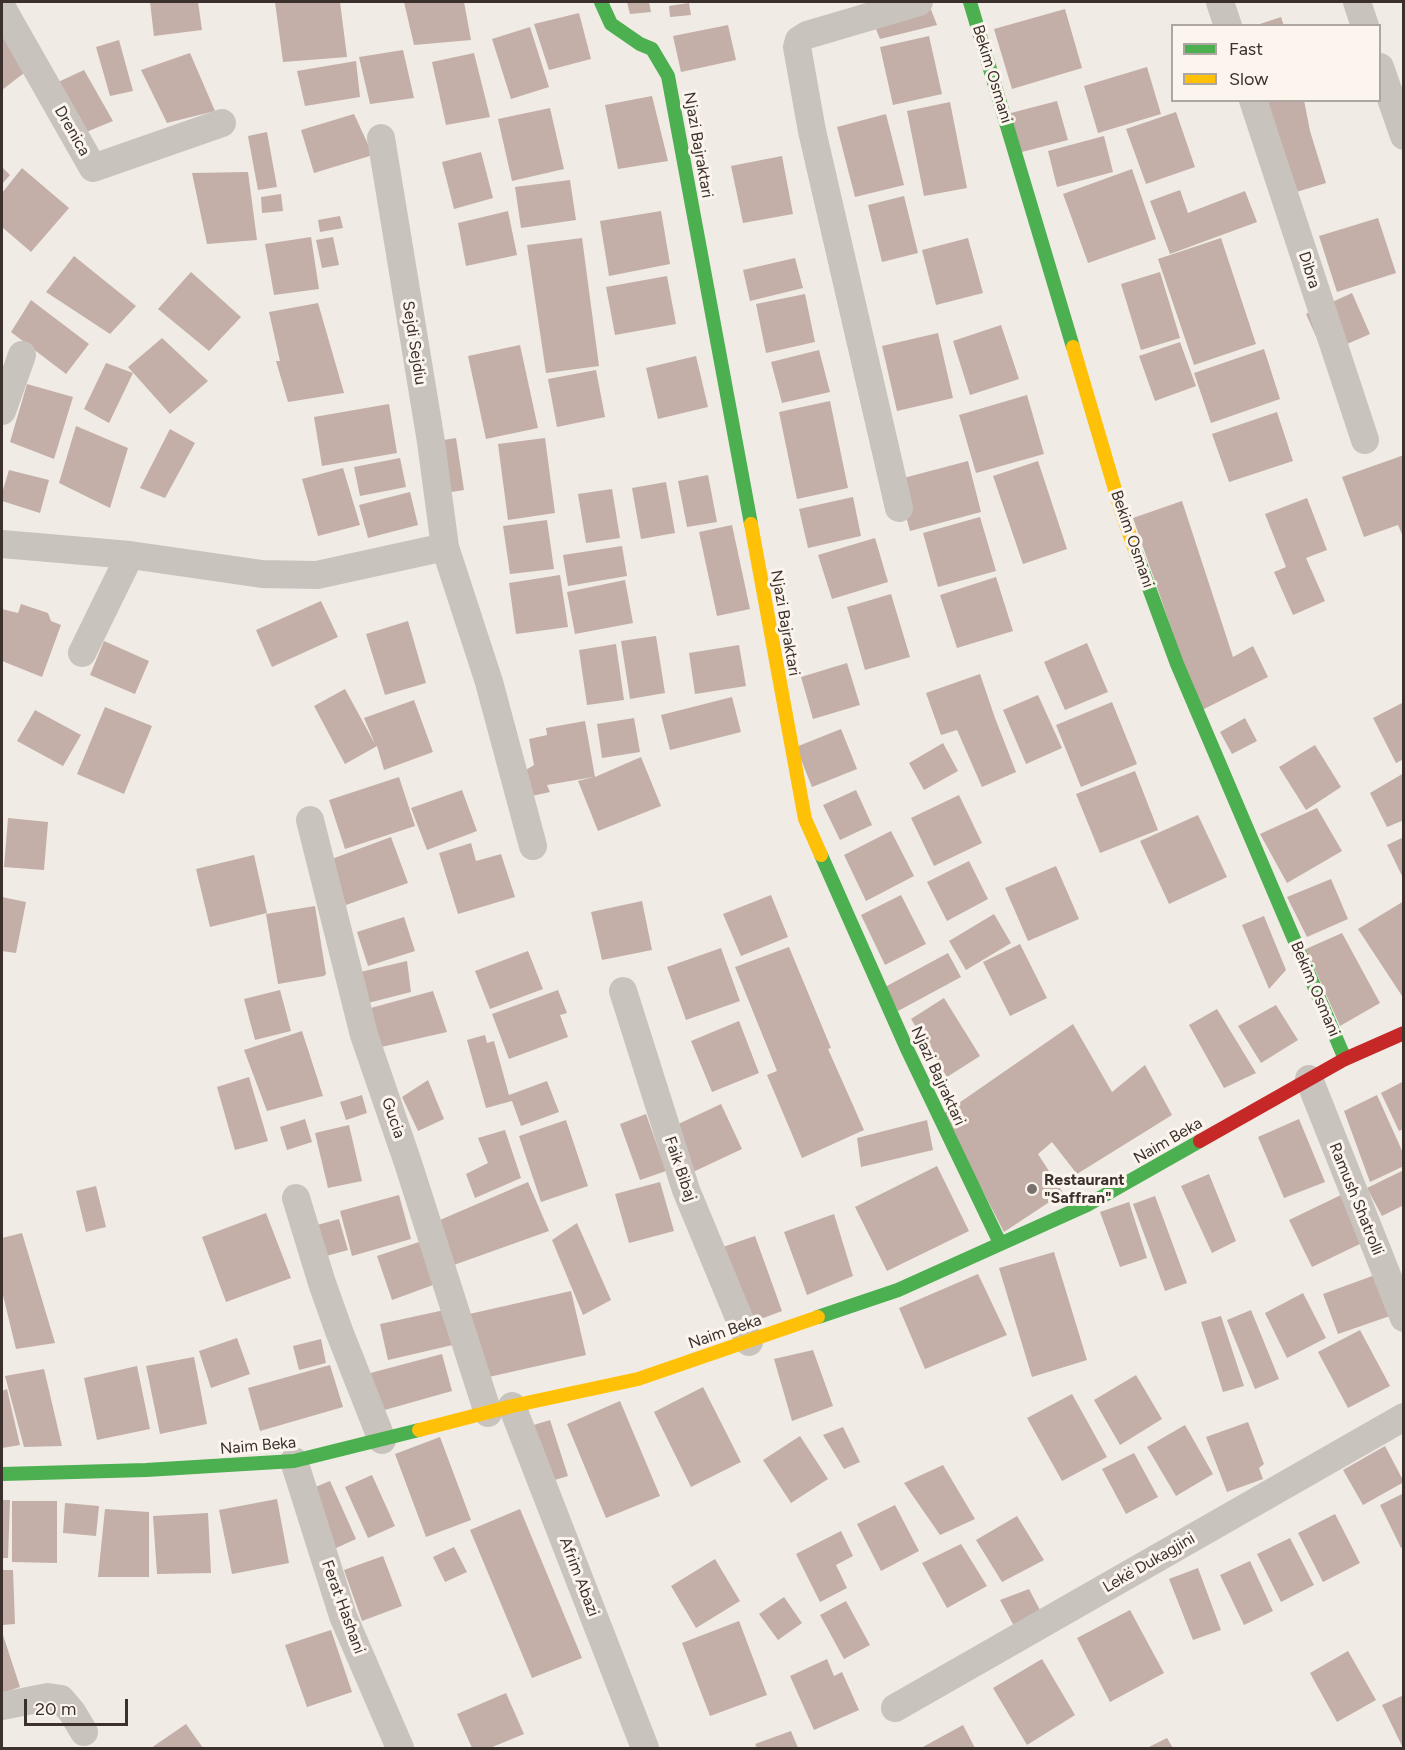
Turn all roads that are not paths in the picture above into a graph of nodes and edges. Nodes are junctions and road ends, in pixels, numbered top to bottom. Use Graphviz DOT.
graph roads {
  1 [pos="601,2"];
  2 [pos="919,2"];
  3 [pos="970,2"];
  4 [pos="1220,2"];
  5 [pos="1357,2"];
  6 [pos="2,8"];
  7 [pos="1227,24"];
  8 [pos="1364,24"];
  9 [pos="1381,70"];
  10 [pos="1254,102"];
  11 [pos="222,123"];
  12 [pos="1404,136"];
  13 [pos="381,138"];
  14 [pos="22,355"];
  15 [pos="2,411"];
  16 [pos="1365,440"];
  17 [pos="899,508"];
  18 [pos="2,544"];
  19 [pos="445,547"];
  20 [pos="130,555"];
  21 [pos="82,652"];
  22 [pos="310,820"];
  23 [pos="533,846"];
  24 [pos="623,991"];
  25 [pos="1404,1033"];
  26 [pos="1346,1059"];
  27 [pos="1309,1079"];
  28 [pos="296,1198"];
  29 [pos="1000,1243"];
  30 [pos="1404,1318"];
  31 [pos="749,1342"];
  32 [pos="500,1410"];
  33 [pos="1404,1417"];
  34 [pos="382,1440"];
  35 [pos="294,1461"];
  36 [pos="2,1474"];
  37 [pos="2,1706"];
  38 [pos="895,1708"];
  39 [pos="84,1732"];
  40 [pos="400,1749"];
  41 [pos="645,1749"];
  1 -- 29 [label="street, Njazi Bajraktari"];
  2 -- 17 [label="street"];
  3 -- 26 [label="street, Bekim Osmani"];
  4 -- 7 [label="street"];
  5 -- 8 [label="street"];
  6 -- 11 [label="street, Drenica"];
  9 -- 12 [label="street"];
  10 -- 16 [label="street, Dibra"];
  13 -- 19 [label="street, Sejdi Sejdiu"];
  14 -- 15 [label="street"];
  18 -- 20 [label="street"];
  19 -- 20 [label="street"];
  19 -- 23 [label="street, Sejdi Sejdiu"];
  20 -- 21 [label="street"];
  22 -- 32 [label="street, Gucia"];
  24 -- 31 [label="street, Faik Bibaj"];
  25 -- 26 [label="street, Naim Beka"];
  26 -- 27 [label="street, Naim Beka"];
  27 -- 29 [label="street, Naim Beka"];
  27 -- 30 [label="street, Ramush Shatrolli"];
  28 -- 34 [label="street"];
  29 -- 31 [label="street, Naim Beka"];
  31 -- 32 [label="street, Naim Beka"];
  32 -- 34 [label="street, Naim Beka"];
  32 -- 41 [label="street, Afrim Abazi"];
  33 -- 38 [label="street, Lekë Dukagjini"];
  34 -- 35 [label="street, Naim Beka"];
  35 -- 36 [label="street, Naim Beka"];
  35 -- 40 [label="street, Ferat Hashani"];
  37 -- 39 [label="street"];
}
